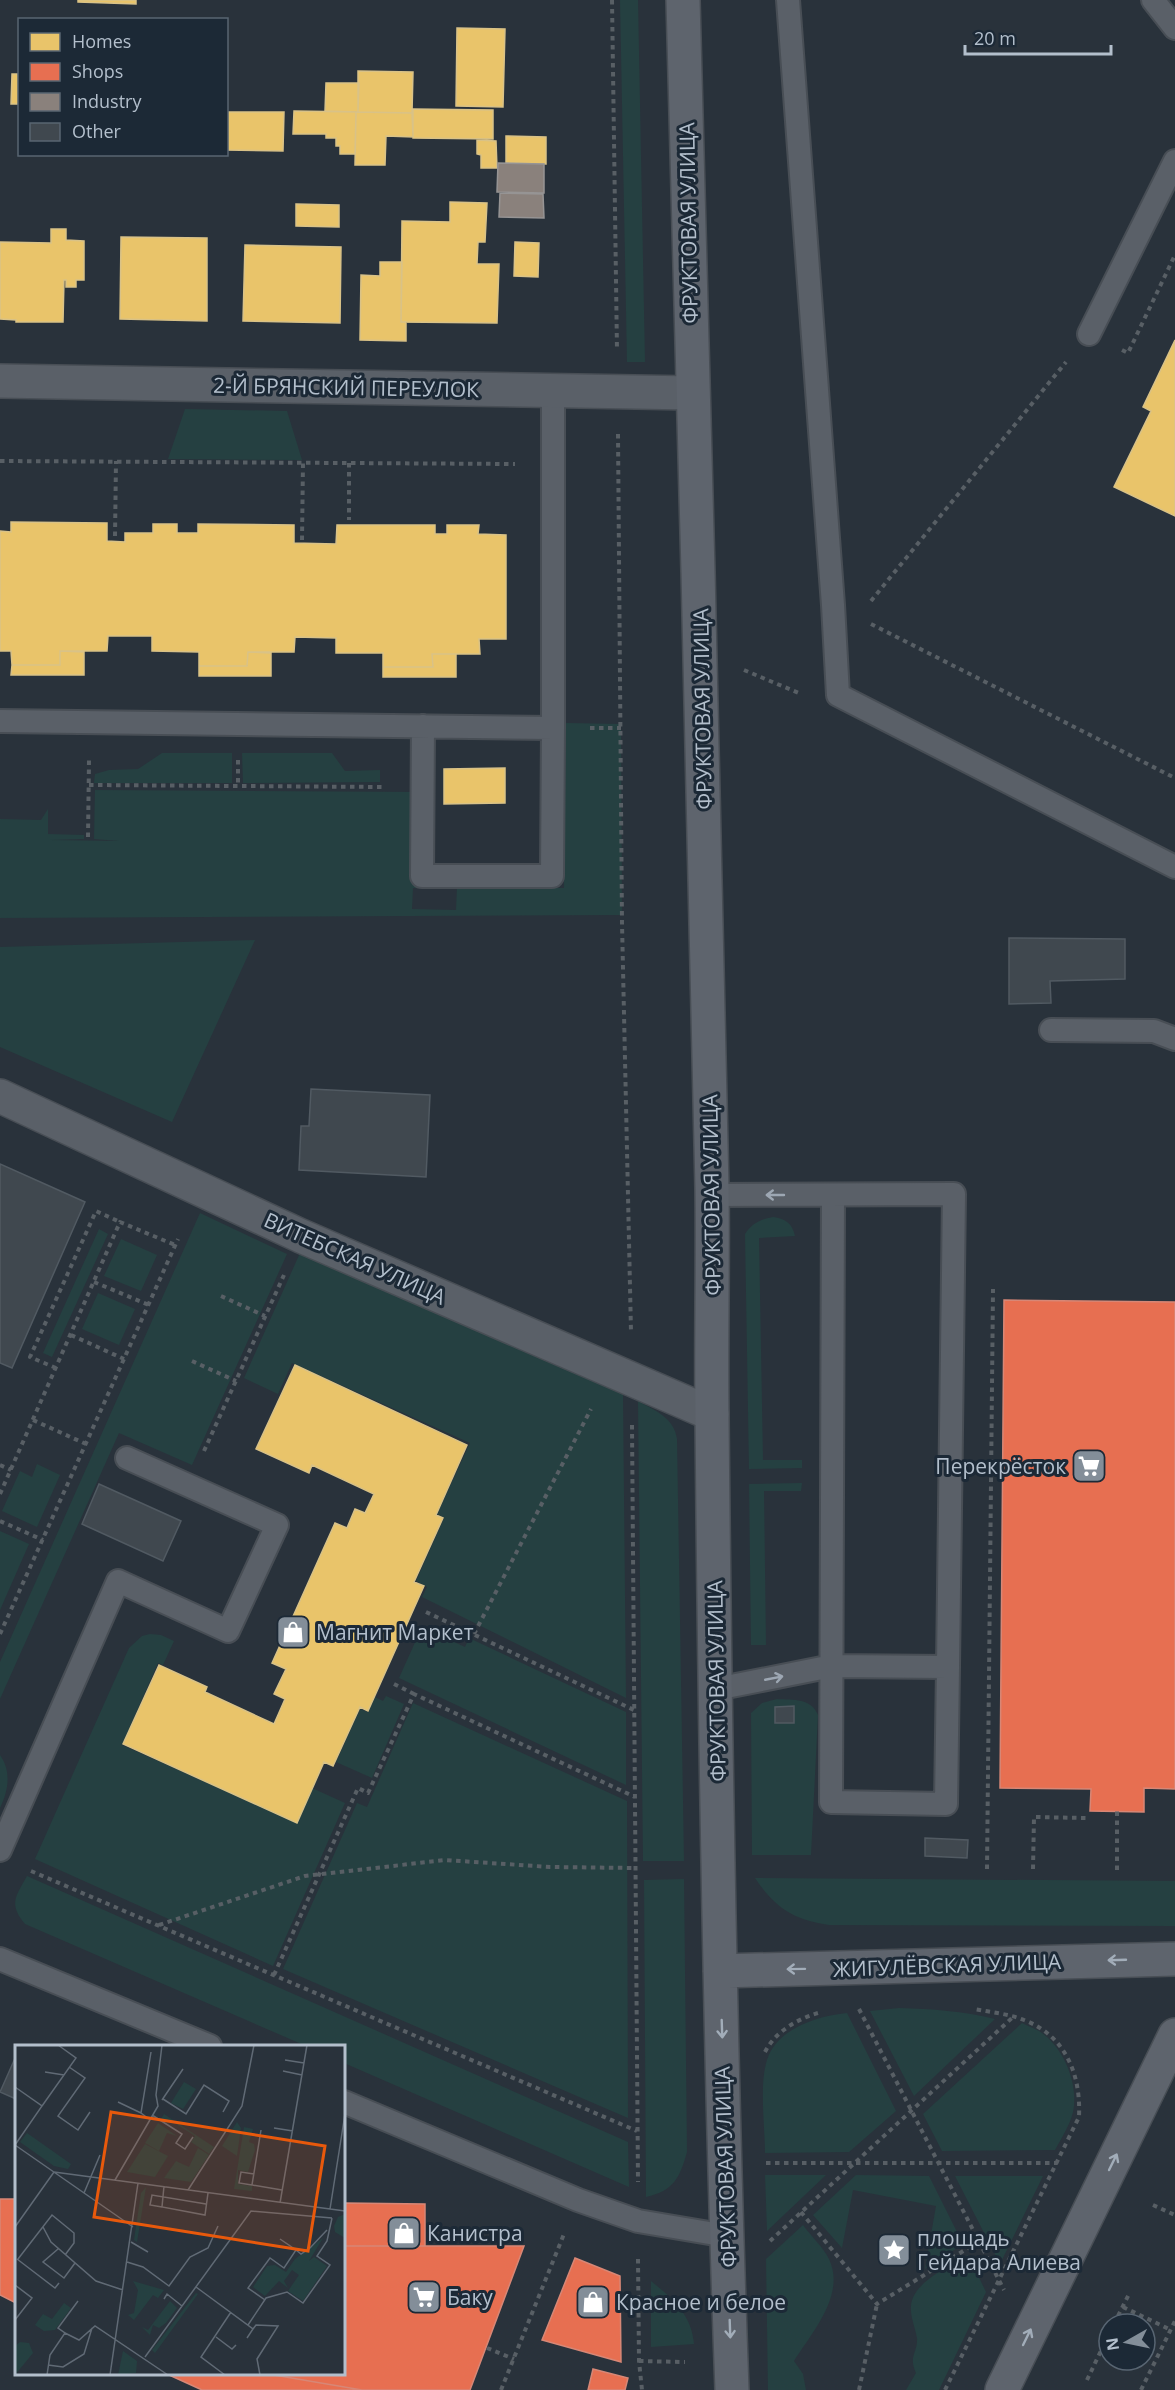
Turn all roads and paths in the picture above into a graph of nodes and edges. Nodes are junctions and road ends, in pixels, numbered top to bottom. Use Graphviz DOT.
graph roads {
  1 [pos="612,0"];
  2 [pos="683,0"];
  3 [pos="788,0"];
  4 [pos="1153,0"];
  5 [pos="1175,28"];
  6 [pos="1175,161"];
  7 [pos="1089,333"];
  8 [pos="0,381"];
  9 [pos="553,391"];
  10 [pos="618,391"];
  11 [pos="692,393"];
  12 [pos="0,461"];
  13 [pos="116,461"];
  14 [pos="303,462"];
  15 [pos="349,463"];
  16 [pos="554,463"];
  17 [pos="349,520"];
  18 [pos="115,536"];
  19 [pos="302,540"];
  20 [pos="833,605"];
  21 [pos="858,618"];
  22 [pos="701,652"];
  23 [pos="838,694"];
  24 [pos="0,721"];
  25 [pos="423,726"];
  26 [pos="553,728"];
  27 [pos="1175,778"];
  28 [pos="423,787"];
  29 [pos="88,837"];
  30 [pos="1175,867"];
  31 [pos="1051,1030"];
  32 [pos="1175,1039"];
  33 [pos="0,1096"];
  34 [pos="712,1195"];
  35 [pos="833,1195"];
  36 [pos="120,1222"];
  37 [pos="301,1236"];
  38 [pos="178,1239"];
  39 [pos="175,1245"];
  40 [pos="94,1282"];
  41 [pos="993,1289"];
  42 [pos="221,1296"];
  43 [pos="149,1305"];
  44 [pos="265,1316"];
  45 [pos="71,1335"];
  46 [pos="631,1336"];
  47 [pos="124,1359"];
  48 [pos="192,1361"];
  49 [pos="56,1368"];
  50 [pos="612,1371"];
  51 [pos="236,1381"];
  52 [pos="712,1414"];
  53 [pos="33,1420"];
  54 [pos="632,1420"];
  55 [pos="86,1444"];
  56 [pos="127,1458"];
  57 [pos="0,1465"];
  58 [pos="11,1470"];
  59 [pos="188,1486"];
  60 [pos="0,1494"];
  61 [pos="0,1521"];
  62 [pos="43,1540"];
  63 [pos="426,1612"];
  64 [pos="0,1634"];
  65 [pos="474,1634"];
  66 [pos="832,1666"];
  67 [pos="948,1667"];
  68 [pos="394,1684"];
  69 [pos="716,1689"];
  70 [pos="414,1694"];
  71 [pos="634,1710"];
  72 [pos="635,1797"];
  73 [pos="1117,1811"];
  74 [pos="1087,1818"];
  75 [pos="0,1850"];
  76 [pos="26,1868"];
  77 [pos="635,1868"];
  78 [pos="987,1869"];
  79 [pos="1033,1869"];
  80 [pos="1117,1870"];
  81 [pos="318,1875"];
  82 [pos="158,1925"];
  83 [pos="1175,1959"];
  84 [pos="2,1964"];
  85 [pos="720,1971"];
  86 [pos="274,1975"];
  87 [pos="868,2006"];
  88 [pos="967,2007"];
  89 [pos="828,2010"];
  90 [pos="1013,2017"];
  91 [pos="1175,2035"];
  92 [pos="207,2045"];
  93 [pos="762,2058"];
  94 [pos="345,2102"];
  95 [pos="911,2112"];
  96 [pos="637,2132"];
  97 [pos="759,2163"];
  98 [pos="855,2163"];
  99 [pos="1057,2163"];
  100 [pos="938,2164"];
  101 [pos="578,2200"];
  102 [pos="1153,2205"];
  103 [pos="801,2212"];
  104 [pos="1175,2215"];
  105 [pos="638,2221"];
  106 [pos="727,2236"];
  107 [pos="769,2242"];
  108 [pos="978,2242"];
  109 [pos="999,2282"];
  110 [pos="1129,2294"];
  111 [pos="877,2304"];
  112 [pos="1123,2307"];
  113 [pos="1120,2312"];
  114 [pos="1175,2321"];
  115 [pos="1171,2330"];
  116 [pos="1028,2336"];
  117 [pos="487,2348"];
  118 [pos="514,2359"];
  119 [pos="1097,2359"];
  120 [pos="639,2361"];
  121 [pos="685,2362"];
  122 [pos="1087,2380"];
  123 [pos="501,2390"];
  124 [pos="642,2390"];
  125 [pos="732,2390"];
  126 [pos="859,2390"];
  127 [pos="945,2390"];
  128 [pos="1002,2390"];
  129 [pos="1141,2390"];
  1 -- 10 [label="path"];
  2 -- 11 [label="street, ФРУКТОВАЯ УЛИЦА"];
  3 -- 20 [label="lane"];
  4 -- 5 [label="lane"];
  6 -- 7 [label="lane"];
  7 -- 21 [label="path"];
  8 -- 9 [label="street, 2-Й БРЯНСКИЙ ПЕРЕУЛОК"];
  9 -- 10 [label="street, 2-Й БРЯНСКИЙ ПЕРЕУЛОК"];
  9 -- 16 [label="lane"];
  10 -- 11 [label="street, 2-Й БРЯНСКИЙ ПЕРЕУЛОК"];
  10 -- 46 [label="path"];
  11 -- 22 [label="street, ФРУКТОВАЯ УЛИЦА"];
  12 -- 13 [label="path"];
  13 -- 14 [label="path"];
  13 -- 18 [label="path"];
  14 -- 15 [label="path"];
  14 -- 19 [label="path"];
  15 -- 16 [label="path"];
  15 -- 17 [label="path"];
  16 -- 26 [label="lane"];
  20 -- 21 [label="path"];
  20 -- 23 [label="lane"];
  21 -- 27 [label="path"];
  22 -- 23 [label="path"];
  22 -- 34 [label="street, ФРУКТОВАЯ УЛИЦА"];
  23 -- 30 [label="lane"];
  24 -- 25 [label="lane"];
  25 -- 26 [label="lane"];
  25 -- 28 [label="lane"];
  26 -- 28 [label="lane"];
  28 -- 29 [label="path"];
  31 -- 32 [label="lane"];
  33 -- 37 [label="street, ВИТЕБСКАЯ УЛИЦА"];
  35 -- 34 [label="lane, one-way"];
  34 -- 52 [label="street, ФРУКТОВАЯ УЛИЦА"];
  35 -- 66 [label="lane"];
  35 -- 67 [label="lane"];
  36 -- 39 [label="path"];
  36 -- 40 [label="path"];
  36 -- 49 [label="path"];
  37 -- 44 [label="path"];
  37 -- 50 [label="street, ВИТЕБСКАЯ УЛИЦА"];
  38 -- 39 [label="path"];
  39 -- 43 [label="path"];
  40 -- 43 [label="path"];
  40 -- 45 [label="path"];
  41 -- 78 [label="path"];
  42 -- 44 [label="path"];
  43 -- 47 [label="path"];
  44 -- 51 [label="path"];
  45 -- 47 [label="path"];
  45 -- 49 [label="path"];
  47 -- 55 [label="path"];
  48 -- 51 [label="path"];
  49 -- 53 [label="path"];
  50 -- 52 [label="street, ВИТЕБСКАЯ УЛИЦА"];
  50 -- 65 [label="path"];
  51 -- 59 [label="path"];
  52 -- 69 [label="street, ФРУКТОВАЯ УЛИЦА"];
  53 -- 55 [label="path"];
  53 -- 58 [label="path"];
  54 -- 71 [label="path"];
  55 -- 62 [label="path"];
  56 -- 59 [label="lane"];
  57 -- 58 [label="path"];
  58 -- 60 [label="path"];
  59 -- 75 [label="lane"];
  61 -- 62 [label="path"];
  62 -- 64 [label="path"];
  63 -- 65 [label="path"];
  65 -- 71 [label="path"];
  66 -- 67 [label="lane"];
  66 -- 67 [label="lane"];
  69 -- 66 [label="lane, one-way"];
  68 -- 70 [label="path"];
  69 -- 85 [label="street, ФРУКТОВАЯ УЛИЦА"];
  70 -- 72 [label="path"];
  70 -- 81 [label="path"];
  71 -- 72 [label="path"];
  72 -- 77 [label="path"];
  73 -- 80 [label="path"];
  74 -- 79 [label="path"];
  76 -- 82 [label="path"];
  77 -- 81 [label="path"];
  77 -- 96 [label="path"];
  81 -- 82 [label="path"];
  81 -- 86 [label="path"];
  82 -- 86 [label="path"];
  83 -- 85 [label="street, ЖИГУЛЁВСКАЯ УЛИЦА, one-way"];
  84 -- 92 [label="lane"];
  85 -- 106 [label="street, ФРУКТОВАЯ УЛИЦА, one-way"];
  86 -- 96 [label="path"];
  87 -- 95 [label="path"];
  88 -- 90 [label="path"];
  89 -- 93 [label="path"];
  90 -- 95 [label="path"];
  90 -- 99 [label="path"];
  116 -- 91 [label="street, one-way"];
  94 -- 101 [label="lane"];
  95 -- 98 [label="path"];
  95 -- 100 [label="path"];
  96 -- 105 [label="path"];
  97 -- 98 [label="path"];
  98 -- 100 [label="path"];
  98 -- 103 [label="path"];
  99 -- 100 [label="path"];
  99 -- 109 [label="path"];
  100 -- 108 [label="path"];
  101 -- 105 [label="lane"];
  101 -- 118 [label="path"];
  102 -- 104 [label="path"];
  103 -- 107 [label="path"];
  103 -- 111 [label="path"];
  105 -- 106 [label="lane"];
  105 -- 120 [label="path"];
  106 -- 125 [label="street, ФРУКТОВАЯ УЛИЦА, one-way"];
  108 -- 109 [label="path"];
  108 -- 111 [label="path"];
  109 -- 116 [label="path"];
  109 -- 127 [label="path"];
  110 -- 112 [label="path"];
  111 -- 126 [label="path"];
  112 -- 113 [label="path"];
  112 -- 115 [label="path"];
  114 -- 115 [label="path"];
  115 -- 129 [label="path"];
  128 -- 116 [label="street, one-way"];
  117 -- 118 [label="path"];
  118 -- 123 [label="path"];
  119 -- 122 [label="path"];
  120 -- 121 [label="path"];
  120 -- 124 [label="path"];
}
